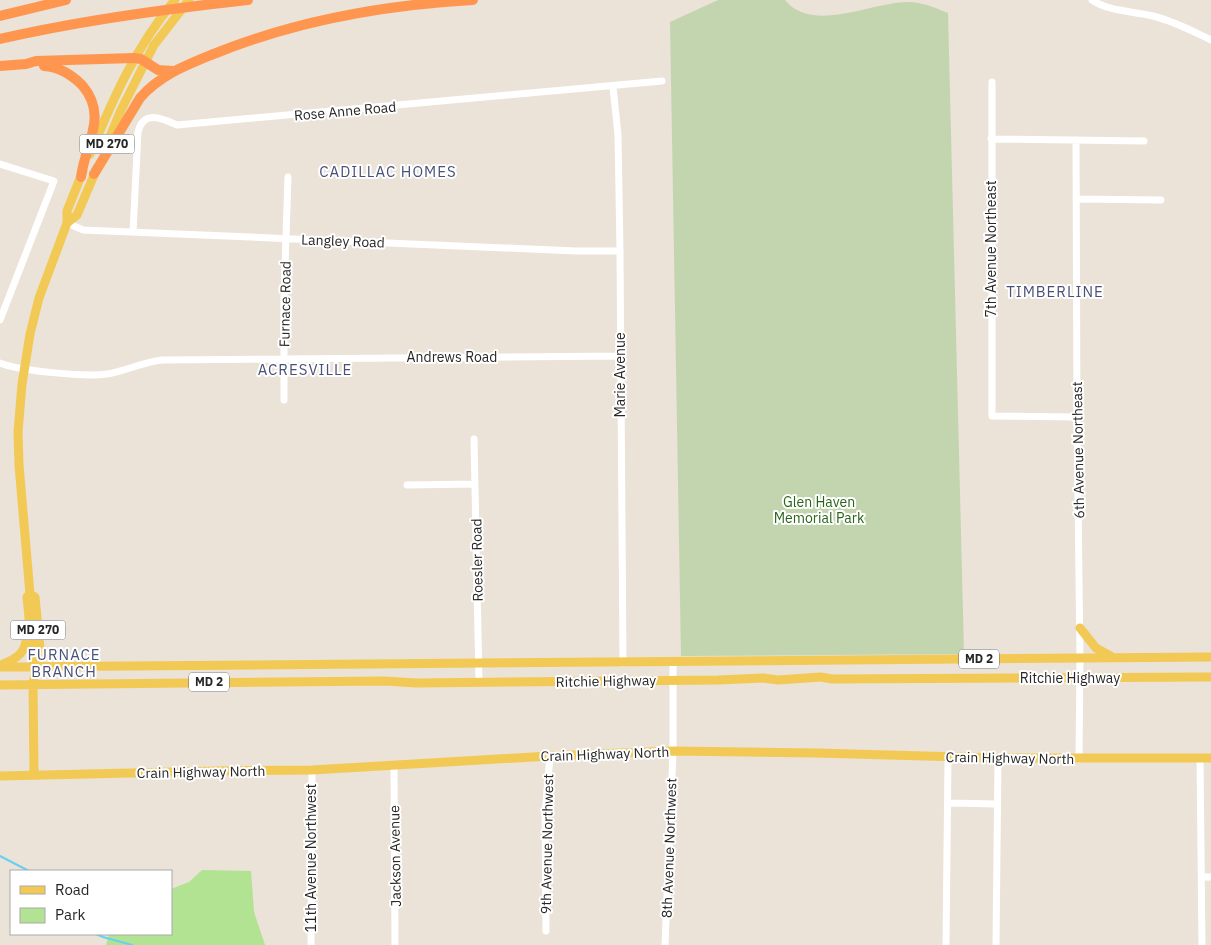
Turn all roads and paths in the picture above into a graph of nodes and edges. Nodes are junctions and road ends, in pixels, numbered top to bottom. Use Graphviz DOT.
graph roads {
  1 [pos="66,0"];
  2 [pos="175,0"];
  3 [pos="189,0"];
  4 [pos="248,0"];
  5 [pos="473,0"];
  6 [pos="1092,0"];
  7 [pos="0,16"];
  8 [pos="0,39"];
  9 [pos="1211,40"];
  10 [pos="134,58"];
  11 [pos="145,62"];
  12 [pos="26,64"];
  13 [pos="0,66"];
  14 [pos="173,71"];
  15 [pos="662,81"];
  16 [pos="992,82"];
  17 [pos="613,87"];
  18 [pos="991,139"];
  19 [pos="1076,140"];
  20 [pos="1144,141"];
  21 [pos="0,164"];
  22 [pos="94,174"];
  23 [pos="80,177"];
  24 [pos="288,177"];
  25 [pos="1076,200"];
  26 [pos="1161,200"];
  27 [pos="67,223"];
  28 [pos="133,232"];
  29 [pos="286,239"];
  30 [pos="620,251"];
  31 [pos="0,320"];
  32 [pos="620,356"];
  33 [pos="284,359"];
  34 [pos="0,363"];
  35 [pos="24,368"];
  36 [pos="284,400"];
  37 [pos="1077,417"];
  38 [pos="474,439"];
  39 [pos="475,484"];
  40 [pos="407,485"];
  41 [pos="30,594"];
  42 [pos="28,611"];
  43 [pos="1080,628"];
  44 [pos="1114,658"];
  45 [pos="1211,658"];
  46 [pos="1080,659"];
  47 [pos="673,662"];
  48 [pos="623,663"];
  49 [pos="479,664"];
  50 [pos="0,667"];
  51 [pos="36,667"];
  52 [pos="1211,677"];
  53 [pos="1080,678"];
  54 [pos="673,681"];
  55 [pos="479,682"];
  56 [pos="33,684"];
  57 [pos="0,685"];
  58 [pos="673,751"];
  59 [pos="550,756"];
  60 [pos="948,757"];
  61 [pos="998,758"];
  62 [pos="1200,758"];
  63 [pos="1211,758"];
  64 [pos="1078,759"];
  65 [pos="394,766"];
  66 [pos="312,770"];
  67 [pos="34,775"];
  68 [pos="0,776"];
  69 [pos="948,803"];
  70 [pos="998,804"];
  71 [pos="1202,877"];
  72 [pos="1211,877"];
  73 [pos="546,932"];
  74 [pos="311,945"];
  75 [pos="395,945"];
  76 [pos="665,945"];
  77 [pos="946,945"];
  78 [pos="996,945"];
  79 [pos="1202,945"];
  1 -- 7 [label="highway"];
  2 -- 10 [label="main road, MD 270"];
  3 -- 11 [label="main road, MD 270"];
  4 -- 8 [label="highway"];
  5 -- 14 [label="highway"];
  6 -- 9 [label="street"];
  10 -- 11 [label="highway"];
  10 -- 12 [label="highway"];
  10 -- 23 [label="main road, MD 270"];
  11 -- 14 [label="highway"];
  11 -- 22 [label="main road, MD 270"];
  12 -- 13 [label="highway"];
  12 -- 23 [label="highway"];
  14 -- 22 [label="highway"];
  15 -- 17 [label="street, Rose Anne Road"];
  16 -- 18 [label="street, 7th Avenue Northeast"];
  17 -- 28 [label="street, Rose Anne Road"];
  17 -- 30 [label="street, Marie Avenue"];
  18 -- 19 [label="street"];
  18 -- 37 [label="street, 7th Avenue Northeast"];
  19 -- 20 [label="street"];
  19 -- 25 [label="street, 6th Avenue Northeast"];
  21 -- 31 [label="street"];
  22 -- 27 [label="main road, MD 270"];
  23 -- 27 [label="main road, MD 270"];
  24 -- 29 [label="street, Furnace Road"];
  25 -- 26 [label="street"];
  25 -- 37 [label="street, 6th Avenue Northeast"];
  27 -- 28 [label="street, Langley Road"];
  27 -- 35 [label="main road, MD 270"];
  28 -- 29 [label="street, Langley Road"];
  29 -- 30 [label="street, Langley Road"];
  29 -- 33 [label="street, Furnace Road"];
  30 -- 32 [label="street, Marie Avenue"];
  32 -- 33 [label="street, Andrews Road"];
  32 -- 48 [label="street, Marie Avenue"];
  33 -- 35 [label="street, Andrews Road"];
  33 -- 36 [label="street, Furnace Road"];
  34 -- 35 [label="street, Andrews Road"];
  35 -- 41 [label="main road, MD 270"];
  37 -- 43 [label="street, 6th Avenue Northeast"];
  38 -- 39 [label="street, Roesler Road"];
  39 -- 40 [label="street"];
  39 -- 49 [label="street, Roesler Road"];
  41 -- 42 [label="main road, MD 270"];
  41 -- 51 [label="main road, MD 270"];
  42 -- 50 [label="main road"];
  42 -- 51 [label="main road, MD 270"];
  43 -- 44 [label="main road"];
  43 -- 46 [label="street, 6th Avenue Northeast"];
  44 -- 45 [label="main road, Ritchie Highway / MD 2"];
  44 -- 46 [label="main road, Ritchie Highway / MD 2"];
  46 -- 47 [label="main road, Ritchie Highway / MD 2"];
  46 -- 53 [label="street, 6th Avenue Northeast"];
  47 -- 48 [label="main road, Ritchie Highway / MD 2"];
  47 -- 54 [label="street, 8th Avenue Northwest"];
  48 -- 49 [label="main road, Ritchie Highway / MD 2"];
  49 -- 51 [label="main road, Ritchie Highway / MD 2"];
  49 -- 55 [label="street, Roesler Road"];
  50 -- 51 [label="main road, Ritchie Highway / MD 2"];
  51 -- 56 [label="main road, MD 270"];
  52 -- 53 [label="main road, Ritchie Highway / MD 2"];
  53 -- 54 [label="main road, Ritchie Highway / MD 2"];
  53 -- 64 [label="street, 6th Avenue Northeast"];
  54 -- 55 [label="main road, Ritchie Highway / MD 2"];
  54 -- 58 [label="street, 8th Avenue Northwest"];
  55 -- 56 [label="main road, Ritchie Highway / MD 2"];
  56 -- 57 [label="main road, Ritchie Highway / MD 2"];
  56 -- 67 [label="main road, MD 270"];
  58 -- 59 [label="main road, Crain Highway North"];
  58 -- 60 [label="main road, Crain Highway North"];
  58 -- 76 [label="street, 8th Avenue Northwest"];
  59 -- 65 [label="main road, Crain Highway North"];
  59 -- 73 [label="street, 9th Avenue Northwest"];
  60 -- 61 [label="main road, Crain Highway North"];
  60 -- 69 [label="street"];
  61 -- 64 [label="main road, Crain Highway North"];
  61 -- 70 [label="street"];
  62 -- 63 [label="main road, Crain Highway North"];
  62 -- 64 [label="main road, Crain Highway North"];
  62 -- 71 [label="street"];
  65 -- 66 [label="main road, Crain Highway North"];
  65 -- 75 [label="street, Jackson Avenue"];
  66 -- 67 [label="main road, Crain Highway North"];
  66 -- 74 [label="street, 11th Avenue Northwest"];
  67 -- 68 [label="main road, Crain Highway North"];
  69 -- 70 [label="street"];
  69 -- 77 [label="street"];
  70 -- 78 [label="street"];
  71 -- 72 [label="street"];
  71 -- 79 [label="street"];
}
